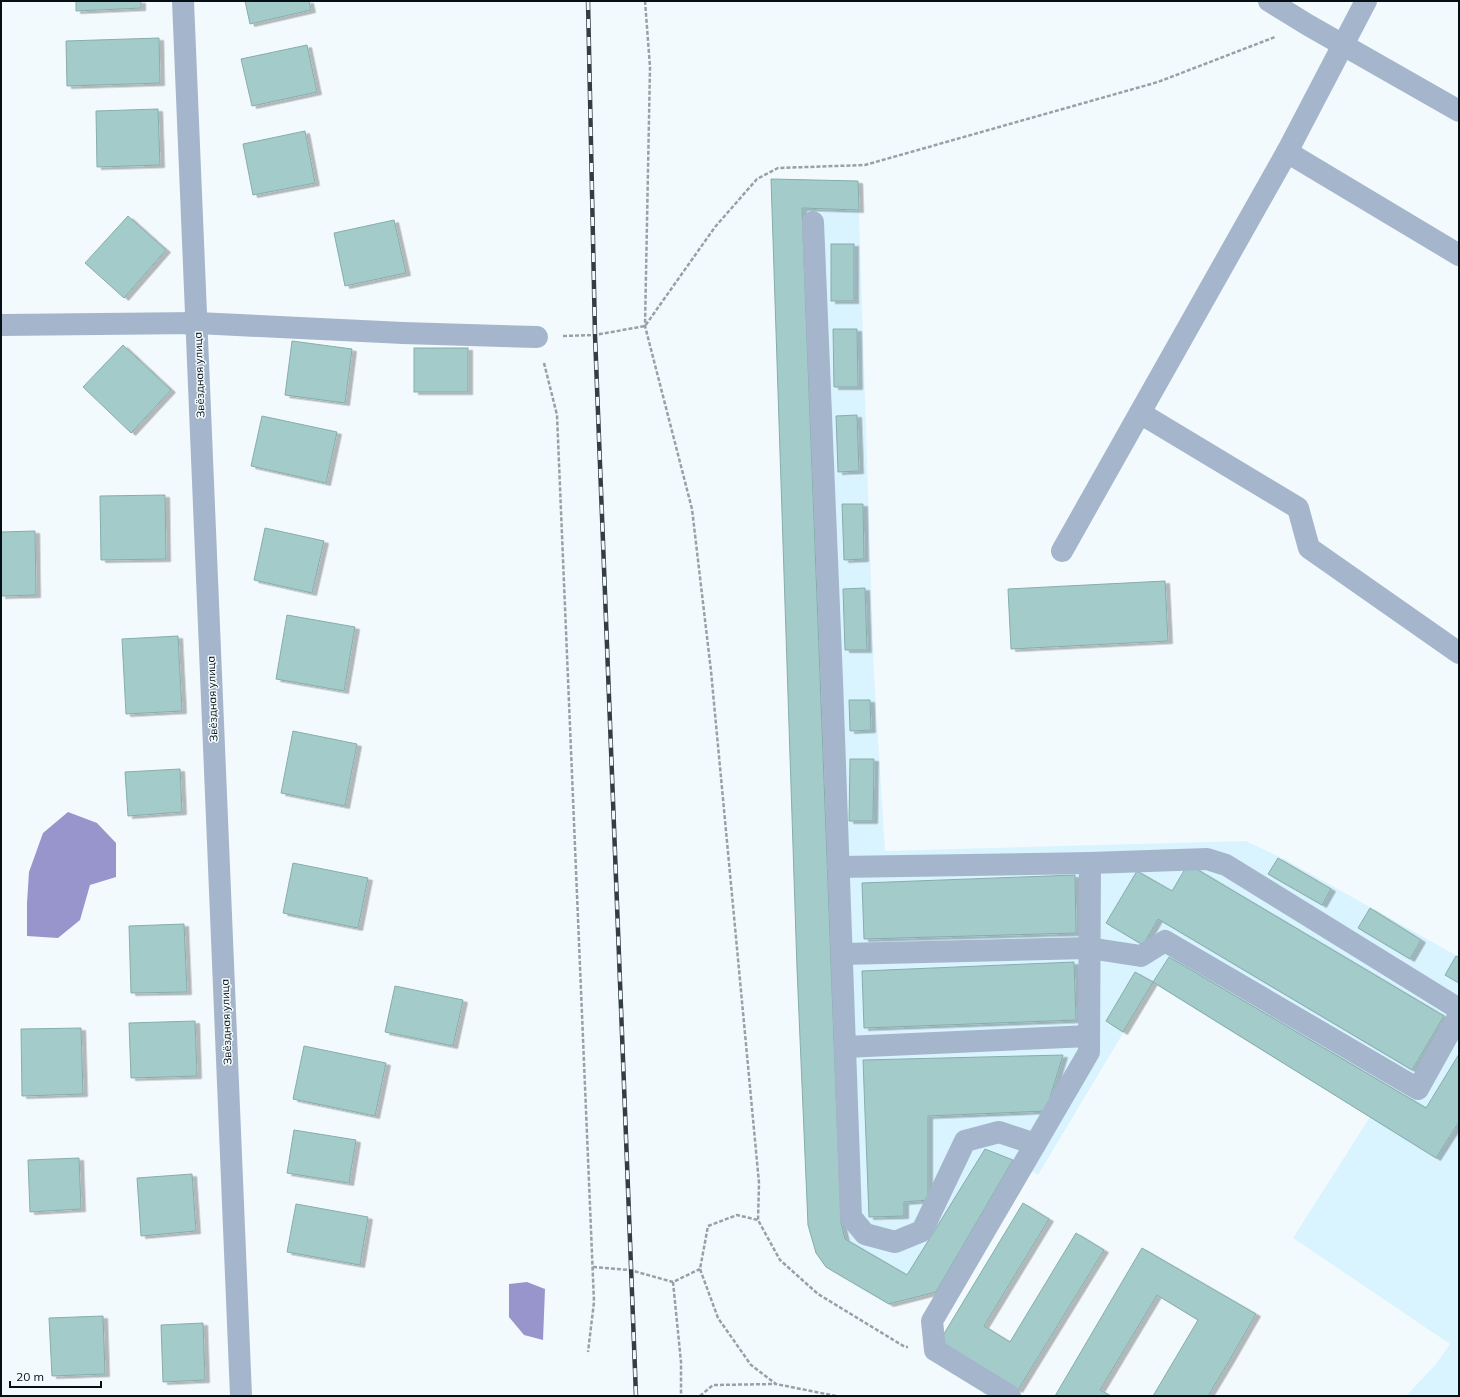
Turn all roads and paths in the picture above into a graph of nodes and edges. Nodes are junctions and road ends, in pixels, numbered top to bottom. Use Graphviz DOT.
graph roads {
  1 [pos="183,1"];
  2 [pos="645,1"];
  3 [pos="1269,1"];
  4 [pos="1366,1"];
  5 [pos="1308,25"];
  6 [pos="1343,45"];
  7 [pos="1459,111"];
  8 [pos="1287,152"];
  9 [pos="813,222"];
  10 [pos="1459,255"];
  11 [pos="197,323"];
  12 [pos="1,325"];
  13 [pos="645,326"];
  14 [pos="537,337"];
  15 [pos="1140,413"];
  16 [pos="1062,551"];
  17 [pos="1459,653"];
  18 [pos="1090,863"];
  19 [pos="838,867"];
  20 [pos="1089,948"];
  21 [pos="842,954"];
  22 [pos="1459,1010"];
  23 [pos="1459,1015"];
  24 [pos="1089,1036"];
  25 [pos="845,1046"];
  26 [pos="1035,1144"];
  27 [pos="758,1220"];
  28 [pos="593,1267"];
  29 [pos="700,1269"];
  30 [pos="672,1282"];
  31 [pos="935,1350"];
  32 [pos="588,1352"];
  33 [pos="776,1384"];
  34 [pos="241,1396"];
  35 [pos="681,1396"];
  36 [pos="700,1396"];
  37 [pos="836,1396"];
  38 [pos="1010,1396"];
  1 -- 11 [label="street, Звёздная улица"];
  2 -- 13 [label="path"];
  3 -- 5 [label="street"];
  4 -- 6 [label="street"];
  5 -- 6 [label="street"];
  5 -- 13 [label="path"];
  6 -- 7 [label="street"];
  6 -- 8 [label="street"];
  8 -- 10 [label="street"];
  8 -- 15 [label="street"];
  9 -- 19 [label="street"];
  11 -- 12 [label="street"];
  11 -- 14 [label="street"];
  11 -- 34 [label="street, Звёздная улица"];
  13 -- 14 [label="path"];
  13 -- 27 [label="path"];
  14 -- 28 [label="path"];
  15 -- 16 [label="street"];
  15 -- 17 [label="street"];
  18 -- 19 [label="street"];
  18 -- 20 [label="street"];
  18 -- 22 [label="street"];
  19 -- 21 [label="street"];
  20 -- 21 [label="street"];
  20 -- 23 [label="street"];
  20 -- 24 [label="street"];
  21 -- 25 [label="street"];
  24 -- 25 [label="street"];
  24 -- 26 [label="street"];
  25 -- 26 [label="street"];
  26 -- 31 [label="street"];
  27 -- 29 [label="path"];
  27 -- 31 [label="path"];
  28 -- 30 [label="path"];
  28 -- 32 [label="path"];
  29 -- 30 [label="path"];
  29 -- 33 [label="path"];
  30 -- 35 [label="path"];
  31 -- 38 [label="street"];
  33 -- 36 [label="path"];
  33 -- 37 [label="path"];
}
